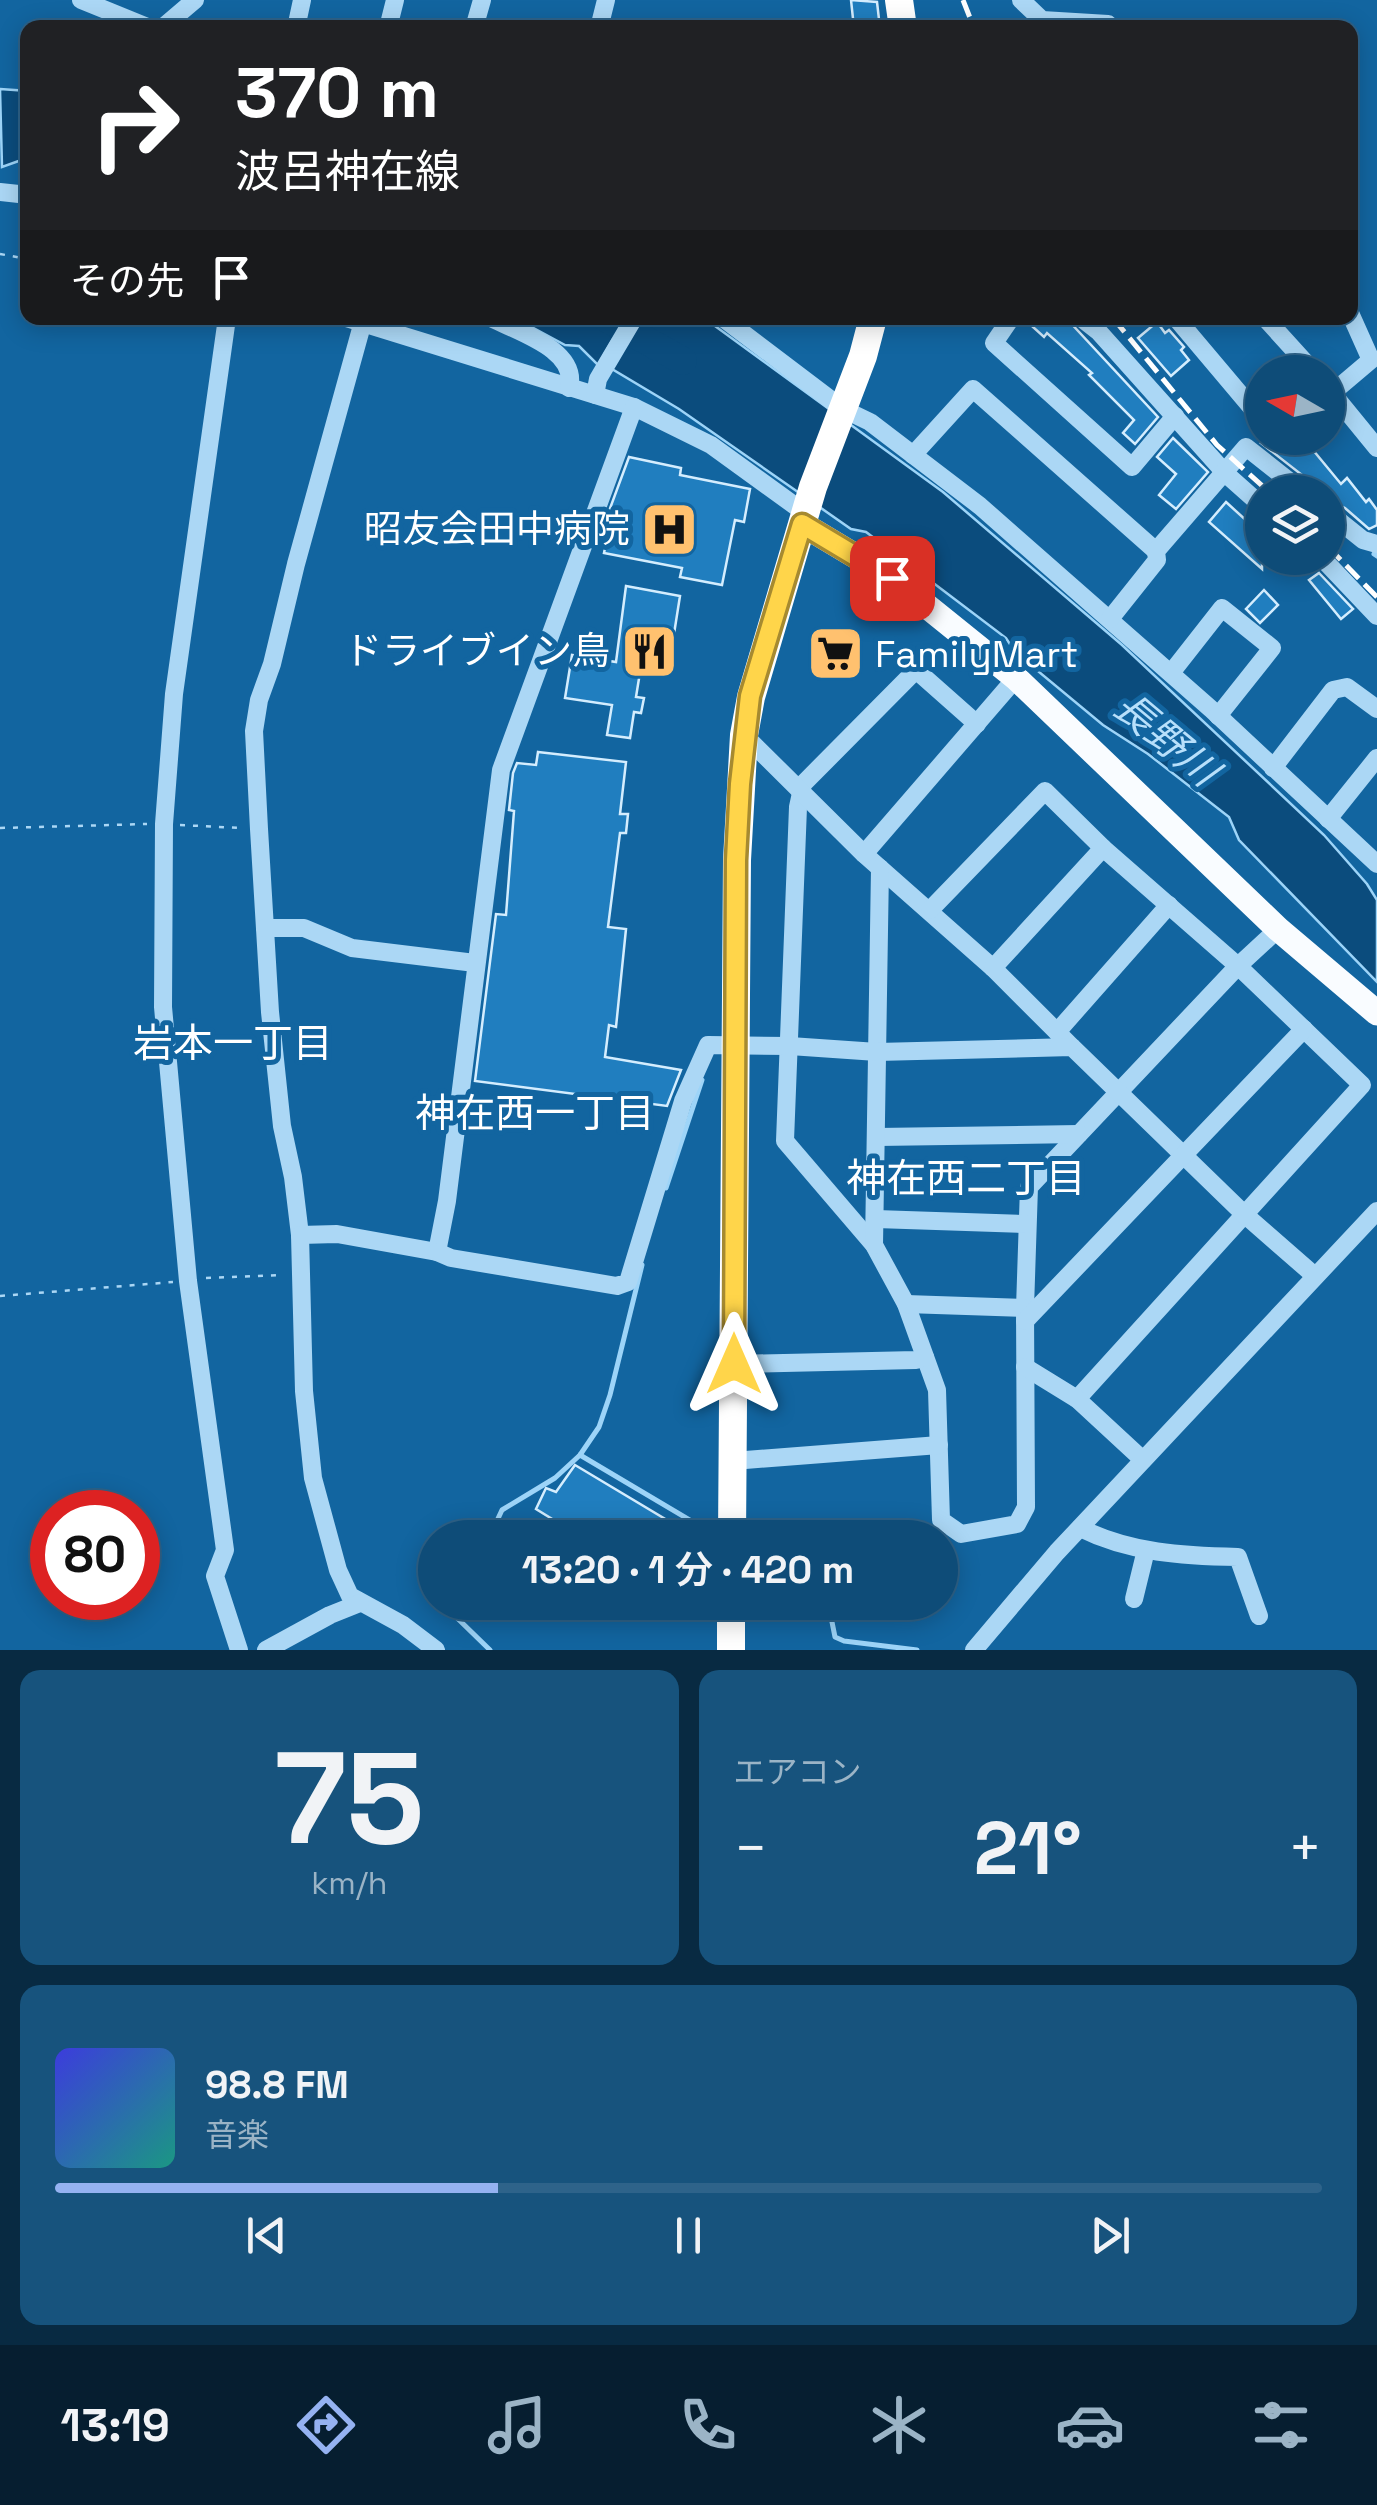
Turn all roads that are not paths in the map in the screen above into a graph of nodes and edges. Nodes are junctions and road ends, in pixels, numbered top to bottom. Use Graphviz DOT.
graph roads {
  1 [pos="81,0"];
  2 [pos="195,0"];
  3 [pos="1021,0"];
  4 [pos="130,20"];
  5 [pos="171,20"];
  6 [pos="1042,20"];
  7 [pos="226,325"];
  8 [pos="356,325"];
  9 [pos="376,325"];
  10 [pos="504,325"];
  11 [pos="630,325"];
  12 [pos="731,325"];
  13 [pos="872,325"];
  14 [pos="1006,325"];
  15 [pos="1090,325"];
  16 [pos="1182,325"];
  17 [pos="1271,325"];
  18 [pos="1355,325"];
  19 [pos="1299,355"];
  20 [pos="1345,380"];
  21 [pos="569,388"];
  22 [pos="595,395"];
  23 [pos="1245,400"];
  24 [pos="634,407"];
  25 [pos="1345,409"];
  26 [pos="1175,416"];
  27 [pos="840,418"];
  28 [pos="1245,448"];
  29 [pos="1377,448"];
  30 [pos="913,455"];
  31 [pos="1256,455"];
  32 [pos="1226,474"];
  33 [pos="1281,475"];
  34 [pos="1245,491"];
  35 [pos="804,519"];
  36 [pos="1345,526"];
  37 [pos="1377,544"];
  38 [pos="1156,551"];
  39 [pos="1338,575"];
  40 [pos="1377,616"];
  41 [pos="1110,619"];
  42 [pos="1170,673"];
  43 [pos="1016,678"];
  44 [pos="1377,710"];
  45 [pos="1218,716"];
  46 [pos="976,724"];
  47 [pos="744,735"];
  48 [pos="1377,758"];
  49 [pos="1272,768"];
  50 [pos="802,792"];
  51 [pos="1328,819"];
  52 [pos="1103,848"];
  53 [pos="864,854"];
  54 [pos="1377,864"];
  55 [pos="880,868"];
  56 [pos="1168,905"];
  57 [pos="930,910"];
  58 [pos="265,928"];
  59 [pos="1278,929"];
  60 [pos="475,963"];
  61 [pos="1238,966"];
  62 [pos="993,968"];
  63 [pos="1377,1013"];
  64 [pos="1304,1029"];
  65 [pos="1057,1032"];
  66 [pos="736,1044"];
  67 [pos="790,1046"];
  68 [pos="1072,1048"];
  69 [pos="877,1052"];
  70 [pos="1120,1091"];
  71 [pos="1079,1134"];
  72 [pos="877,1137"];
  73 [pos="1183,1153"];
  74 [pos="1377,1211"];
  75 [pos="1244,1214"];
  76 [pos="876,1219"];
  77 [pos="1028,1224"];
  78 [pos="300,1235"];
  79 [pos="874,1245"];
  80 [pos="438,1252"];
  81 [pos="1315,1276"];
  82 [pos="906,1304"];
  83 [pos="1025,1314"];
  84 [pos="925,1357"];
  85 [pos="734,1364"];
  86 [pos="1025,1367"];
  87 [pos="1077,1399"];
  88 [pos="939,1445"];
  89 [pos="1143,1460"];
  90 [pos="733,1461"];
  91 [pos="732,1520"];
  92 [pos="1080,1528"];
  93 [pos="1146,1550"];
  94 [pos="1134,1598"];
  95 [pos="360,1603"];
  96 [pos="1259,1616"];
  97 [pos="731,1620"];
  98 [pos="239,1650"];
  99 [pos="266,1650"];
  100 [pos="436,1650"];
  101 [pos="731,1650"];
  102 [pos="974,1650"];
  1 -- 4 [label="street"];
  2 -- 5 [label="street"];
  3 -- 6 [label="street"];
  7 -- 98 [label="street"];
  8 -- 58 [label="street"];
  9 -- 21 [label="street"];
  10 -- 21 [label="street"];
  11 -- 22 [label="street"];
  12 -- 27 [label="street"];
  13 -- 27 [label="highway"];
  14 -- 26 [label="street"];
  15 -- 26 [label="street"];
  16 -- 23 [label="street"];
  17 -- 19 [label="street"];
  18 -- 20 [label="street"];
  21 -- 22 [label="street"];
  22 -- 24 [label="street"];
  24 -- 35 [label="street"];
  24 -- 60 [label="street"];
  25 -- 29 [label="street"];
  26 -- 32 [label="street"];
  27 -- 30 [label="street"];
  27 -- 35 [label="highway"];
  28 -- 32 [label="street"];
  30 -- 38 [label="street"];
  30 -- 41 [label="street"];
  31 -- 33 [label="street"];
  32 -- 34 [label="street"];
  32 -- 38 [label="street"];
  35 -- 43 [label="main road"];
  35 -- 47 [label="highway"];
  36 -- 37 [label="street"];
  38 -- 41 [label="street"];
  39 -- 40 [label="street"];
  41 -- 42 [label="street"];
  42 -- 45 [label="street"];
  42 -- 45 [label="street"];
  43 -- 46 [label="street"];
  43 -- 59 [label="main road"];
  44 -- 49 [label="street"];
  45 -- 49 [label="street"];
  46 -- 50 [label="street"];
  46 -- 53 [label="street"];
  47 -- 50 [label="street"];
  47 -- 66 [label="highway"];
  48 -- 51 [label="street"];
  49 -- 51 [label="street"];
  50 -- 53 [label="street"];
  50 -- 67 [label="street"];
  51 -- 54 [label="street"];
  52 -- 56 [label="street"];
  52 -- 57 [label="street"];
  52 -- 62 [label="street"];
  53 -- 55 [label="street"];
  55 -- 57 [label="street"];
  55 -- 69 [label="street"];
  56 -- 61 [label="street"];
  56 -- 65 [label="street"];
  57 -- 62 [label="street"];
  58 -- 60 [label="street"];
  58 -- 78 [label="street"];
  59 -- 61 [label="street"];
  59 -- 63 [label="main road"];
  60 -- 80 [label="street"];
  61 -- 64 [label="street"];
  61 -- 70 [label="street"];
  62 -- 65 [label="street"];
  64 -- 73 [label="street"];
  64 -- 75 [label="street"];
  65 -- 68 [label="street"];
  66 -- 67 [label="street"];
  66 -- 80 [label="street"];
  66 -- 85 [label="highway"];
  67 -- 69 [label="street"];
  67 -- 79 [label="street"];
  68 -- 69 [label="street"];
  68 -- 70 [label="street"];
  69 -- 72 [label="street"];
  70 -- 71 [label="street"];
  70 -- 73 [label="street"];
  71 -- 72 [label="street"];
  71 -- 77 [label="street"];
  72 -- 76 [label="street"];
  73 -- 75 [label="street"];
  73 -- 83 [label="street"];
  74 -- 81 [label="street"];
  75 -- 81 [label="street"];
  75 -- 87 [label="street"];
  76 -- 77 [label="street"];
  76 -- 79 [label="street"];
  77 -- 83 [label="street"];
  78 -- 80 [label="street"];
  78 -- 95 [label="street"];
  79 -- 82 [label="street"];
  81 -- 89 [label="street"];
  82 -- 83 [label="street"];
  82 -- 84 [label="street"];
  83 -- 86 [label="street"];
  84 -- 85 [label="street"];
  84 -- 88 [label="street"];
  85 -- 90 [label="highway"];
  86 -- 87 [label="street"];
  86 -- 88 [label="street"];
  87 -- 89 [label="street"];
  88 -- 90 [label="street"];
  89 -- 92 [label="street"];
  90 -- 91 [label="highway"];
  92 -- 93 [label="street"];
  92 -- 102 [label="street"];
  93 -- 94 [label="street"];
  93 -- 96 [label="street"];
  95 -- 99 [label="street"];
  95 -- 100 [label="street"];
  97 -- 101 [label="highway"];
}
